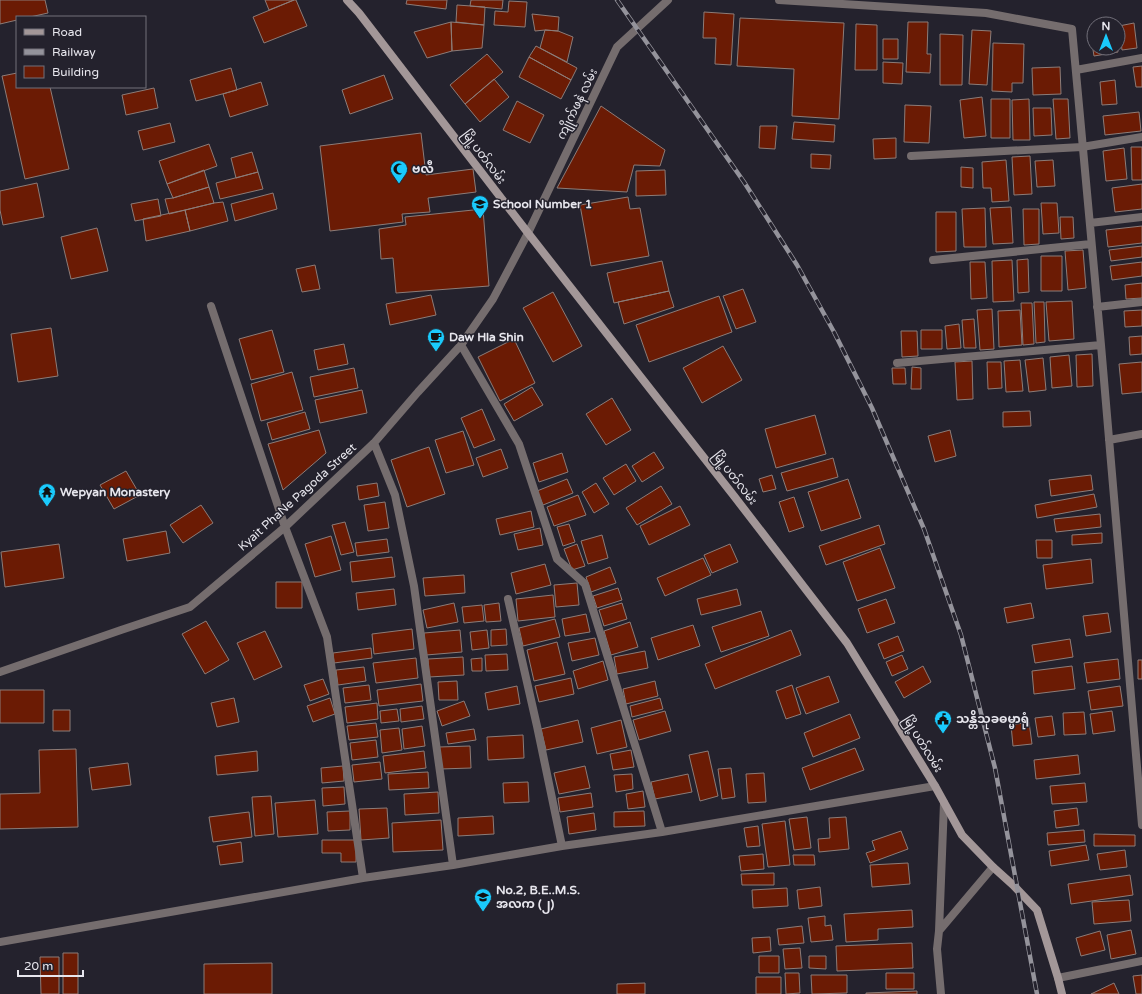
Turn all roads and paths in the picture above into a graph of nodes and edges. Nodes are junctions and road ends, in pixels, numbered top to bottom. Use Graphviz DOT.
graph roads {
  1 [pos="347,0"];
  2 [pos="668,0"];
  3 [pos="779,0"];
  4 [pos="1142,58"];
  5 [pos="1076,70"];
  6 [pos="1142,137"];
  7 [pos="1082,146"];
  8 [pos="910,156"];
  9 [pos="1142,217"];
  10 [pos="1090,223"];
  11 [pos="528,233"];
  12 [pos="1091,244"];
  13 [pos="933,260"];
  14 [pos="1142,302"];
  15 [pos="211,306"];
  16 [pos="1097,307"];
  17 [pos="461,345"];
  18 [pos="1101,345"];
  19 [pos="897,363"];
  20 [pos="1142,434"];
  21 [pos="1109,440"];
  22 [pos="374,444"];
  23 [pos="285,527"];
  24 [pos="508,599"];
  25 [pos="0,672"];
  26 [pos="935,786"];
  27 [pos="944,803"];
  28 [pos="1142,825"];
  29 [pos="662,832"];
  30 [pos="562,846"];
  31 [pos="453,865"];
  32 [pos="993,867"];
  33 [pos="363,878"];
  34 [pos="939,931"];
  35 [pos="0,942"];
  36 [pos="1142,961"];
  37 [pos="1058,978"];
  38 [pos="941,994"];
  39 [pos="1062,994"];
  1 -- 11 [label="main road, မြို့ပတ်လမ်း"];
  2 -- 11 [label="street, ကျိုက်ဖနဲ လမ်း"];
  3 -- 5 [label="street"];
  4 -- 5 [label="street"];
  5 -- 7 [label="street"];
  6 -- 7 [label="street"];
  7 -- 8 [label="street"];
  7 -- 10 [label="street"];
  9 -- 10 [label="street"];
  10 -- 12 [label="street"];
  11 -- 17 [label="street, Kyait PhaNe Pagoda Street"];
  11 -- 26 [label="main road, မြို့ပတ်လမ်း"];
  12 -- 13 [label="street"];
  12 -- 16 [label="street"];
  14 -- 16 [label="street"];
  15 -- 23 [label="street"];
  16 -- 18 [label="street"];
  17 -- 22 [label="street, Kyait PhaNe Pagoda Street"];
  17 -- 29 [label="street"];
  18 -- 19 [label="street"];
  18 -- 21 [label="street"];
  20 -- 21 [label="street"];
  21 -- 28 [label="street"];
  22 -- 23 [label="street, Kyait PhaNe Pagoda Street"];
  22 -- 31 [label="street"];
  23 -- 25 [label="street, Kyait PhaNe Pagoda Street"];
  23 -- 33 [label="street"];
  24 -- 30 [label="street"];
  26 -- 27 [label="main road, မြို့ပတ်လမ်း"];
  26 -- 29 [label="street"];
  27 -- 32 [label="main road, မြို့ပတ်လမ်း"];
  27 -- 34 [label="street"];
  29 -- 30 [label="street"];
  30 -- 31 [label="street"];
  31 -- 33 [label="street"];
  32 -- 34 [label="street"];
  32 -- 37 [label="main road, မြို့ပတ်လမ်း"];
  33 -- 35 [label="street"];
  34 -- 38 [label="street"];
  36 -- 37 [label="street"];
  37 -- 39 [label="main road, မြို့ပတ်လမ်း"];
}
